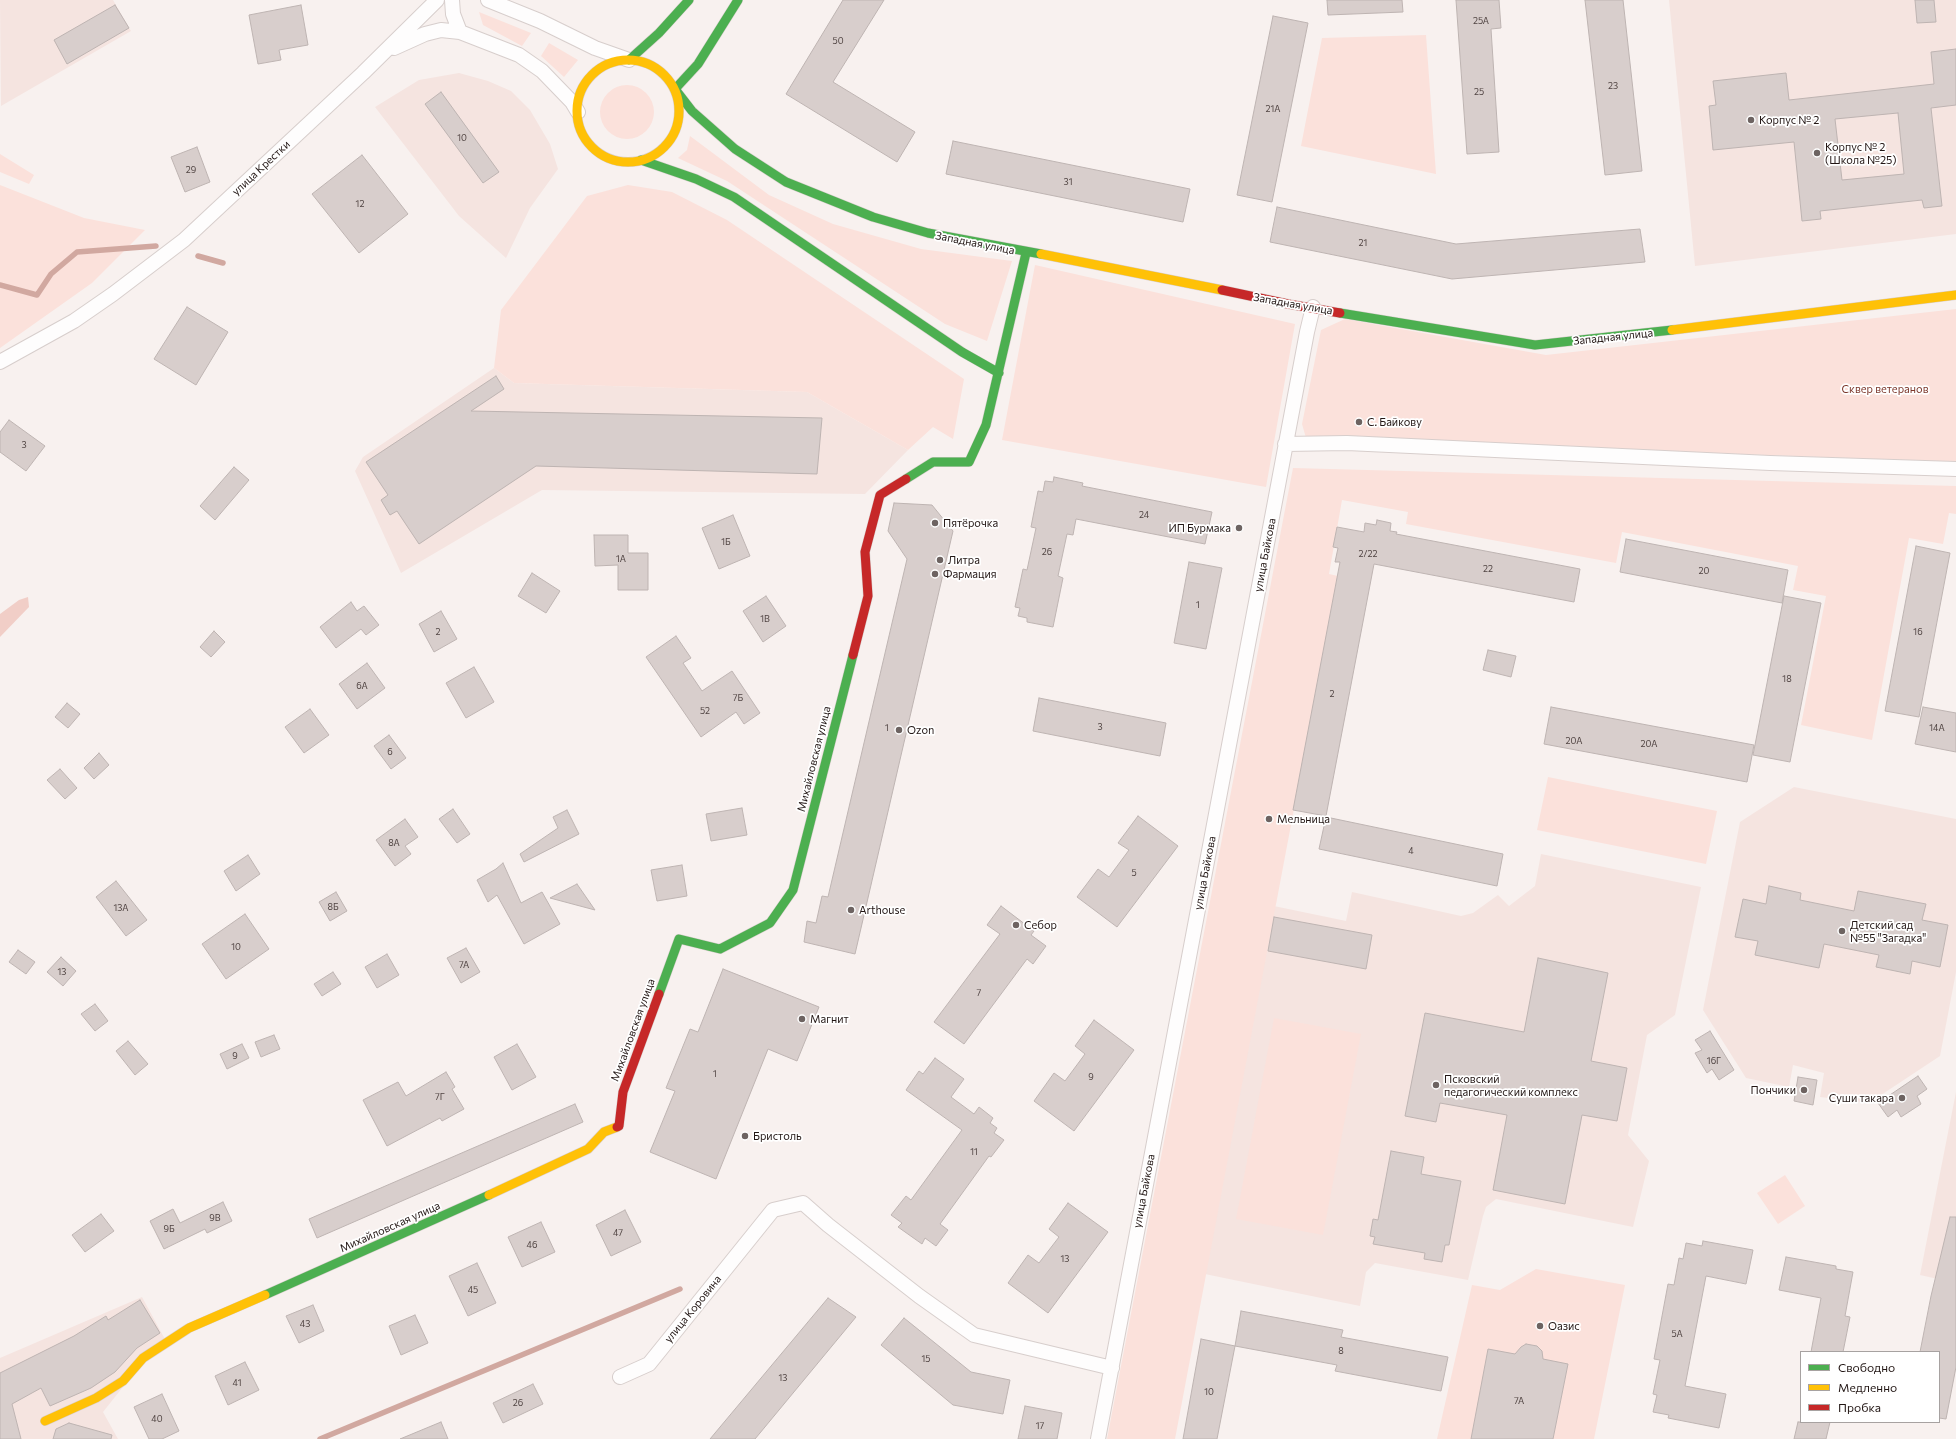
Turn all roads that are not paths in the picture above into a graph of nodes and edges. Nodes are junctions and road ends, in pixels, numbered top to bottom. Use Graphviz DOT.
graph roads {
  1 [pos="452,0"];
  2 [pos="488,0"];
  3 [pos="689,0"];
  4 [pos="738,0"];
  5 [pos="437,1"];
  6 [pos="460,32"];
  7 [pos="386,51"];
  8 [pos="629,60"];
  9 [pos="675,89"];
  10 [pos="578,112"];
  11 [pos="641,160"];
  12 [pos="1026,253"];
  13 [pos="1956,295"];
  14 [pos="1313,307"];
  15 [pos="0,362"];
  16 [pos="999,373"];
  17 [pos="1285,444"];
  18 [pos="1956,469"];
  19 [pos="1112,1368"];
  20 [pos="620,1377"];
  21 [pos="46,1421"];
  22 [pos="1098,1439"];
  1 -- 6 [label="street"];
  2 -- 8 [label="street"];
  3 -- 8 [label="street"];
  4 -- 9 [label="street"];
  5 -- 7 [label="street, улица Крестки"];
  6 -- 7 [label="street"];
  6 -- 10 [label="street"];
  7 -- 15 [label="street, улица Крестки"];
  8 -- 9 [label="street"];
  8 -- 10 [label="street"];
  9 -- 11 [label="street"];
  9 -- 12 [label="street, Западная улица"];
  10 -- 11 [label="street"];
  11 -- 16 [label="street"];
  12 -- 14 [label="street, Западная улица"];
  12 -- 16 [label="street"];
  13 -- 14 [label="street, Западная улица"];
  14 -- 17 [label="street, улица Байкова"];
  16 -- 21 [label="street, Михайловская улица"];
  17 -- 18 [label="street"];
  17 -- 19 [label="street, улица Байкова"];
  19 -- 20 [label="street, улица Коровина"];
  19 -- 22 [label="street, улица Байкова"];
}
